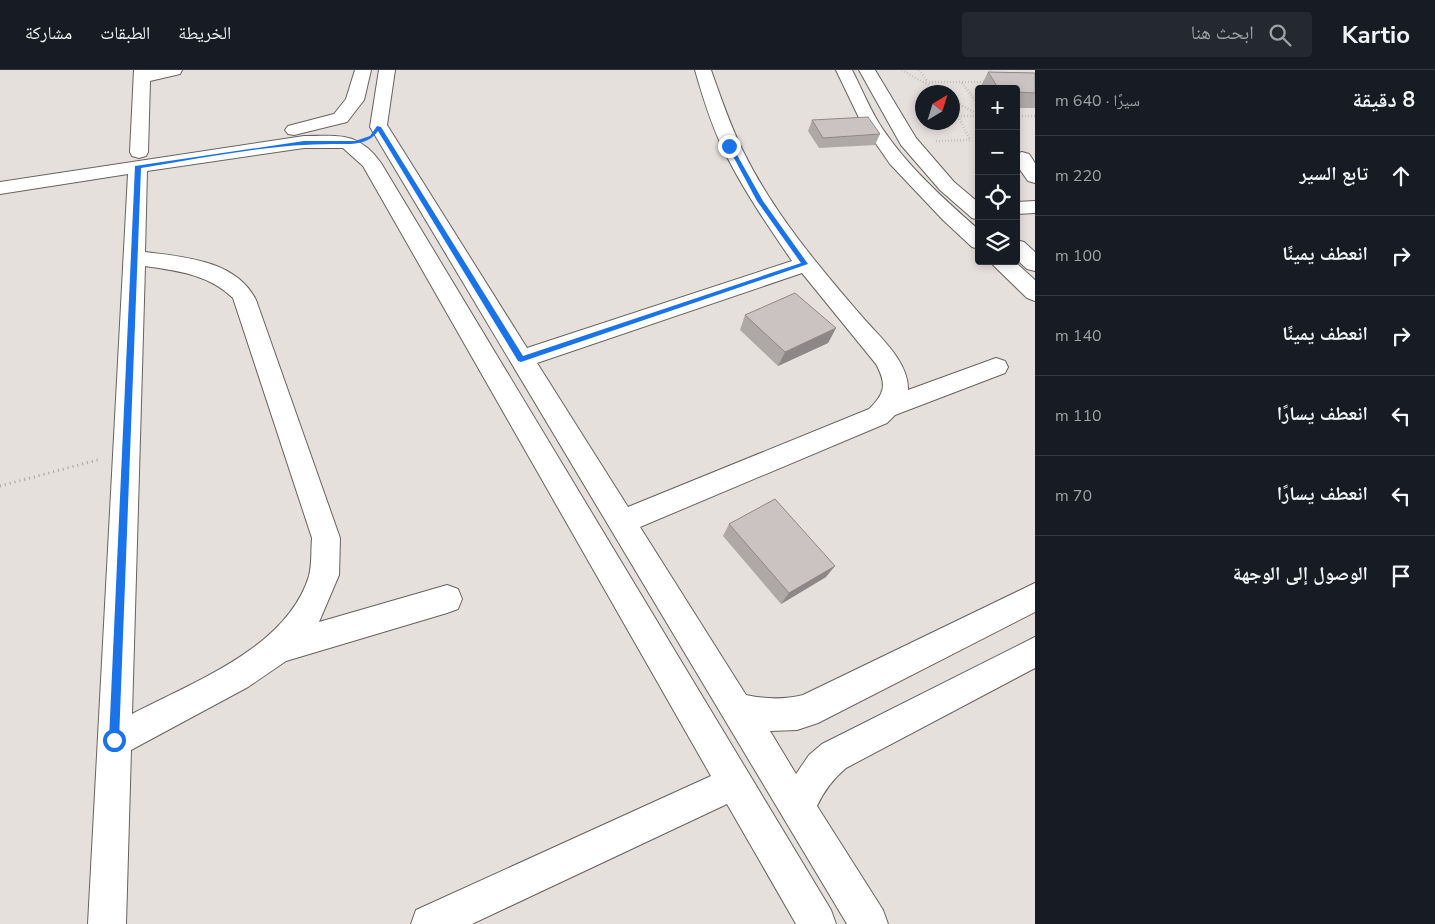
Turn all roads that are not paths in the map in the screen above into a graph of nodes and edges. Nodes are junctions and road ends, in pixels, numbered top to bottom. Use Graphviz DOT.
graph roads {
  1 [pos="174,70"];
  2 [pos="363,70"];
  3 [pos="386,70"];
  4 [pos="703,70"];
  5 [pos="844,70"];
  6 [pos="867,70"];
  7 [pos="142,74"];
  8 [pos="378,126"];
  9 [pos="342,130"];
  10 [pos="1022,158"];
  11 [pos="138,159"];
  12 [pos="0,170"];
  13 [pos="1035,177"];
  14 [pos="0,188"];
  15 [pos="1035,207"];
  16 [pos="1020,208"];
  17 [pos="975,209"];
  18 [pos="975,238"];
  19 [pos="1020,251"];
  20 [pos="134,257"];
  21 [pos="805,264"];
  22 [pos="1035,264"];
  23 [pos="1004,265"];
  24 [pos="1035,293"];
  25 [pos="521,359"];
  26 [pos="996,367"];
  27 [pos="889,407"];
  28 [pos="621,522"];
  29 [pos="1035,597"];
  30 [pos="447,599"];
  31 [pos="278,648"];
  32 [pos="1035,652"];
  33 [pos="736,708"];
  34 [pos="114,740"];
  35 [pos="734,783"];
  36 [pos="798,809"];
  37 [pos="475,914"];
  38 [pos="107,924"];
  39 [pos="430,924"];
  40 [pos="817,924"];
  41 [pos="869,924"];
  1 -- 7 [label="street"];
  2 -- 9 [label="street"];
  3 -- 8 [label="street"];
  4 -- 21 [label="street"];
  5 -- 18 [label="street"];
  6 -- 17 [label="street"];
  7 -- 11 [label="street"];
  8 -- 9 [label="street"];
  8 -- 9 [label="street"];
  8 -- 25 [label="street"];
  9 -- 11 [label="street"];
  9 -- 35 [label="street"];
  10 -- 13 [label="street"];
  11 -- 12 [label="street"];
  11 -- 14 [label="street"];
  11 -- 20 [label="street"];
  15 -- 16 [label="street"];
  19 -- 22 [label="street"];
  20 -- 31 [label="street"];
  20 -- 34 [label="street"];
  21 -- 25 [label="street"];
  21 -- 27 [label="street"];
  23 -- 24 [label="street"];
  25 -- 28 [label="street"];
  26 -- 27 [label="street"];
  27 -- 28 [label="street"];
  28 -- 33 [label="street"];
  29 -- 33 [label="street"];
  30 -- 31 [label="street"];
  31 -- 34 [label="street"];
  32 -- 36 [label="street"];
  33 -- 36 [label="street"];
  34 -- 38 [label="street"];
  35 -- 37 [label="street"];
  35 -- 40 [label="street"];
  36 -- 41 [label="street"];
  37 -- 39 [label="street"];
}
